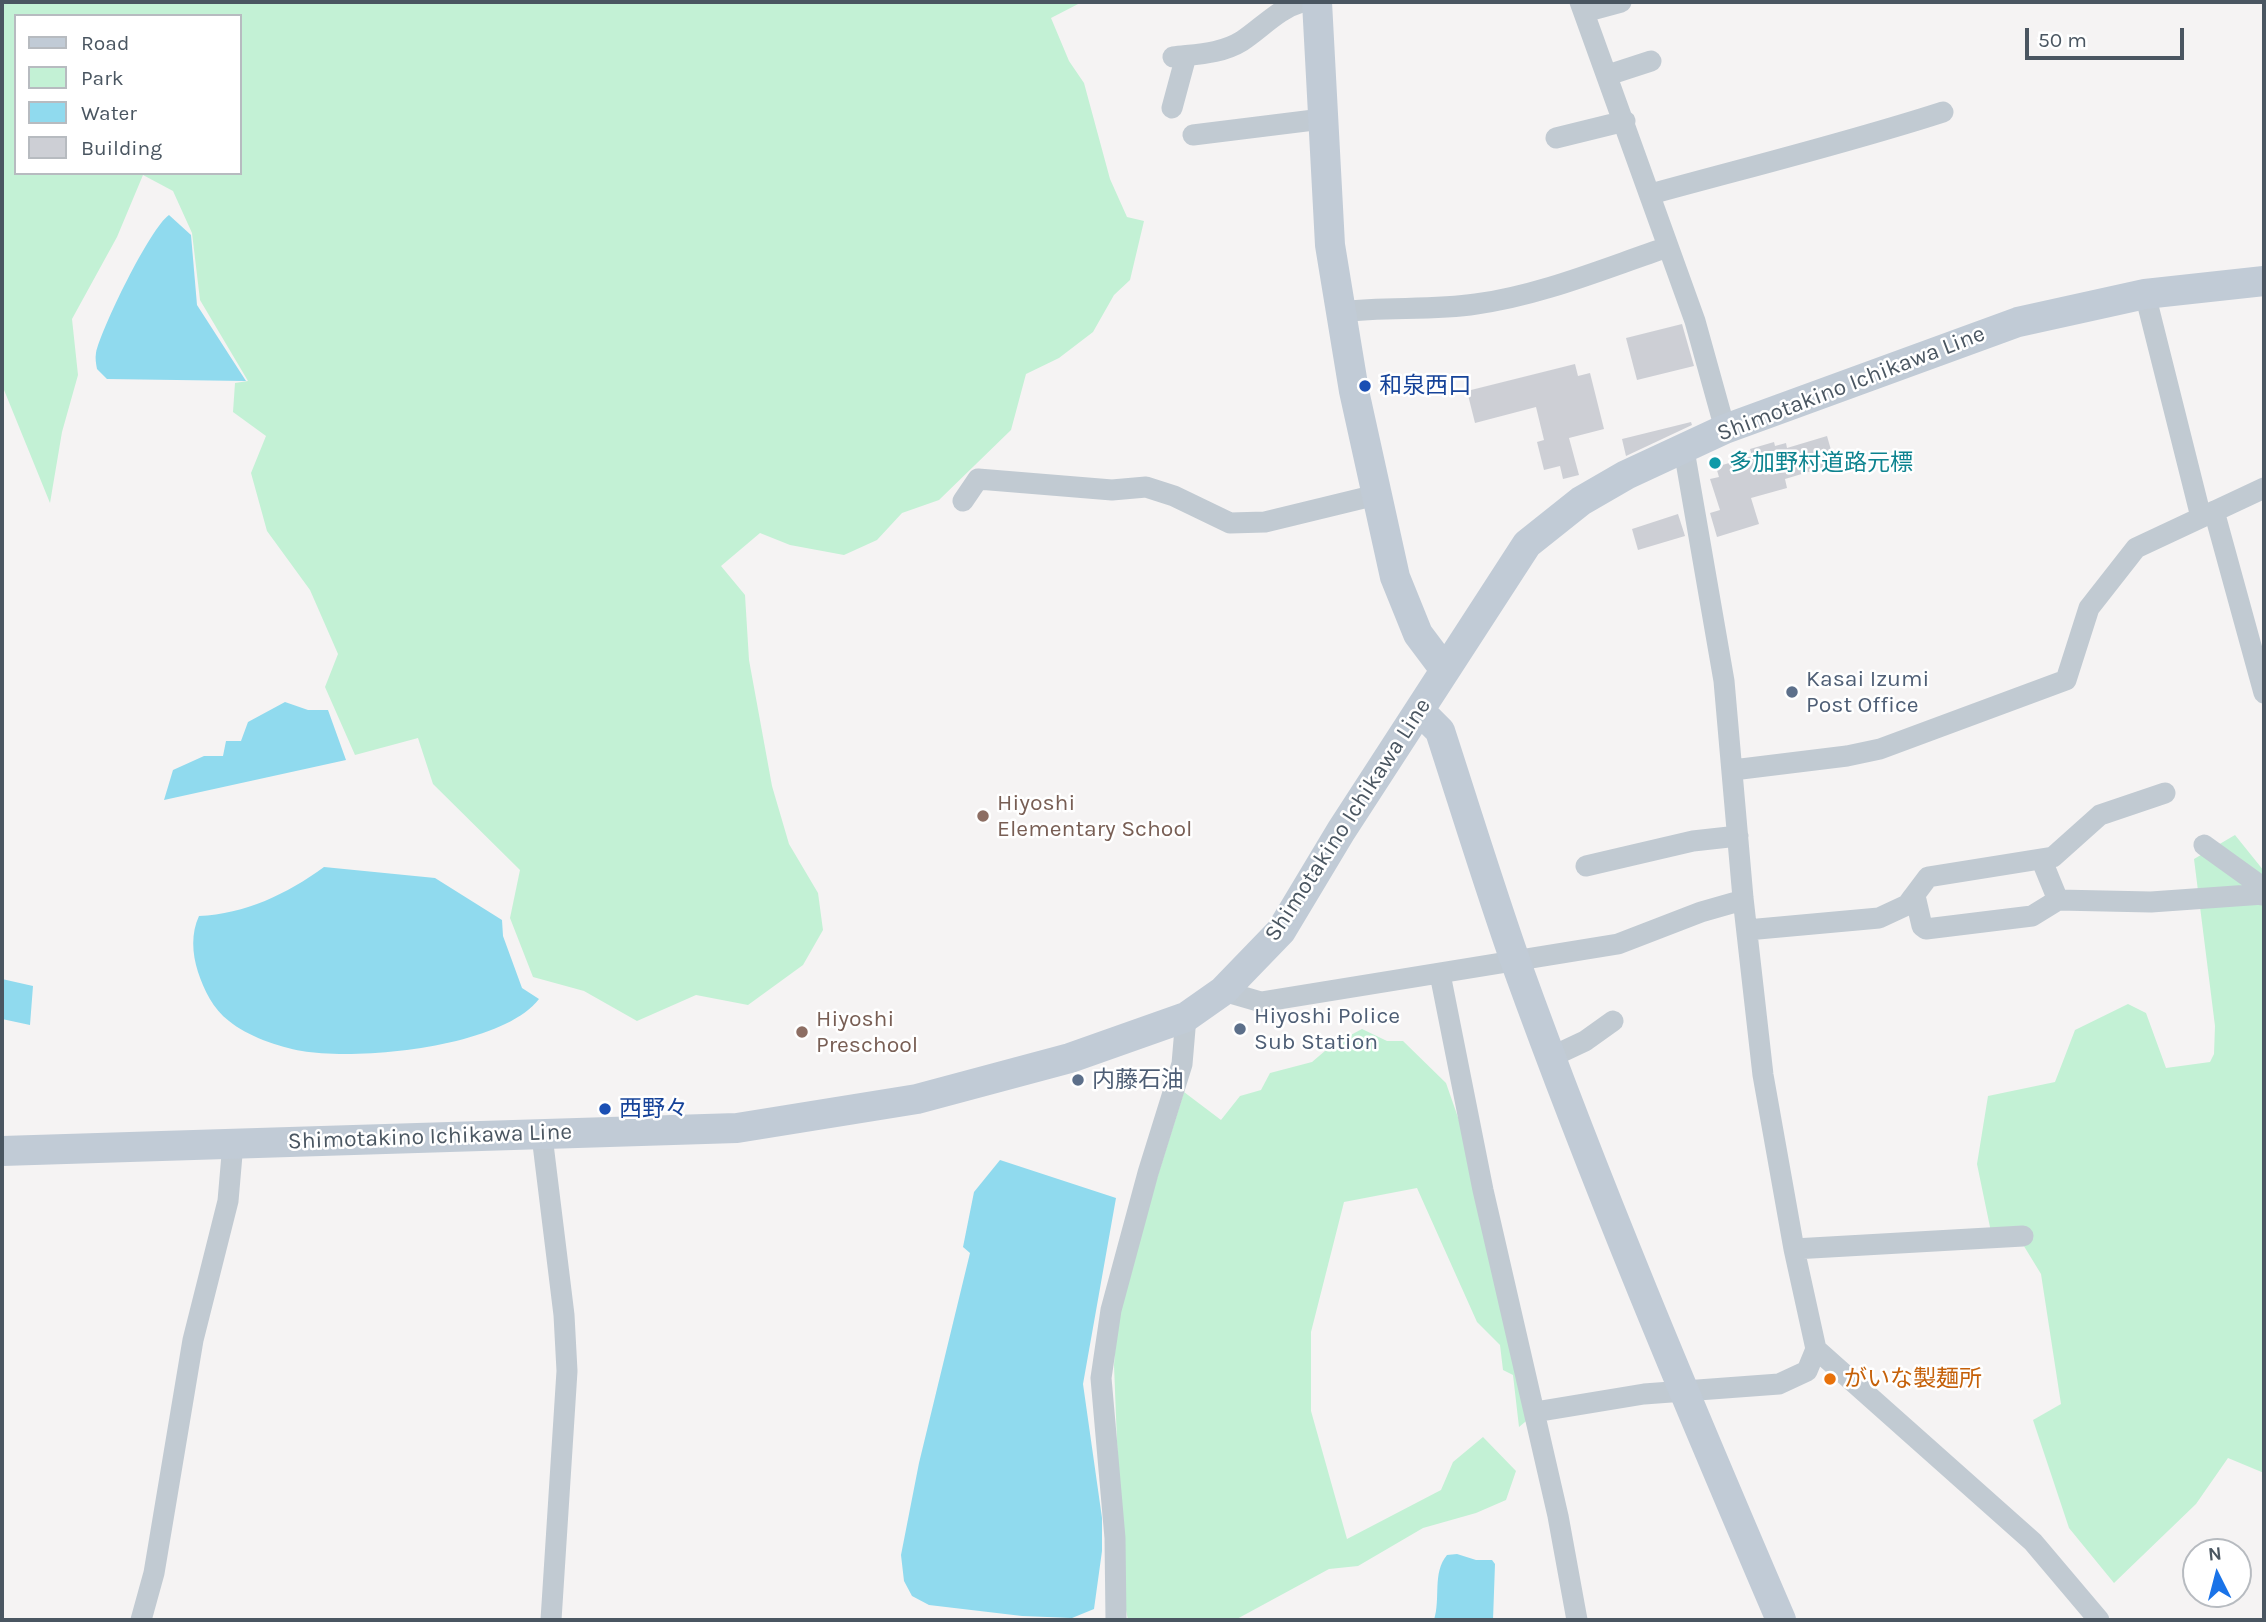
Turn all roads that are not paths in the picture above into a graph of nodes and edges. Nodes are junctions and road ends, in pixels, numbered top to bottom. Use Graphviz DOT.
graph roads {
  1 [pos="1302,2"];
  2 [pos="1317,2"];
  3 [pos="1620,2"];
  4 [pos="1582,7"];
  5 [pos="1651,61"];
  6 [pos="1608,75"];
  7 [pos="1172,108"];
  8 [pos="1943,111"];
  9 [pos="1322,119"];
  10 [pos="1625,121"];
  11 [pos="1193,135"];
  12 [pos="1556,138"];
  13 [pos="1651,194"];
  14 [pos="1668,247"];
  15 [pos="2264,281"];
  16 [pos="2145,294"];
  17 [pos="1341,312"];
  18 [pos="1726,429"];
  19 [pos="1684,450"];
  20 [pos="2264,488"];
  21 [pos="1376,495"];
  22 [pos="963,501"];
  23 [pos="2207,514"];
  24 [pos="1445,670"];
  25 [pos="2264,693"];
  26 [pos="1420,711"];
  27 [pos="1734,770"];
  28 [pos="2165,793"];
  29 [pos="1738,836"];
  30 [pos="2204,845"];
  31 [pos="2042,861"];
  32 [pos="1586,866"];
  33 [pos="2263,895"];
  34 [pos="1912,898"];
  35 [pos="1743,900"];
  36 [pos="2058,900"];
  37 [pos="1747,930"];
  38 [pos="1515,960"];
  39 [pos="1440,974"];
  40 [pos="1223,990"];
  41 [pos="1186,1017"];
  42 [pos="1613,1021"];
  43 [pos="1551,1057"];
  44 [pos="542,1136"];
  45 [pos="233,1143"];
  46 [pos="2,1151"];
  47 [pos="2023,1236"];
  48 [pos="1794,1250"];
  49 [pos="1816,1349"];
  50 [pos="1683,1392"];
  51 [pos="1535,1412"];
  52 [pos="141,1620"];
  53 [pos="551,1620"];
  54 [pos="1116,1620"];
  55 [pos="1577,1620"];
  56 [pos="1781,1620"];
  57 [pos="2099,1620"];
  1 -- 7 [label="street"];
  2 -- 9 [label="main road"];
  3 -- 4 [label="street"];
  4 -- 6 [label="street"];
  5 -- 6 [label="street"];
  6 -- 10 [label="street"];
  8 -- 13 [label="street"];
  9 -- 11 [label="street"];
  9 -- 17 [label="main road"];
  10 -- 12 [label="street"];
  10 -- 13 [label="street"];
  13 -- 14 [label="street"];
  14 -- 17 [label="street"];
  14 -- 18 [label="street"];
  15 -- 16 [label="main road, Shimotakino Ichikawa Line"];
  16 -- 18 [label="main road, Shimotakino Ichikawa Line"];
  16 -- 23 [label="street"];
  17 -- 21 [label="main road"];
  18 -- 19 [label="main road, Shimotakino Ichikawa Line"];
  19 -- 24 [label="main road, Shimotakino Ichikawa Line"];
  19 -- 27 [label="street"];
  20 -- 23 [label="street"];
  21 -- 22 [label="street"];
  21 -- 24 [label="main road"];
  23 -- 25 [label="street"];
  23 -- 27 [label="street"];
  24 -- 26 [label="main road, Shimotakino Ichikawa Line"];
  26 -- 38 [label="main road"];
  26 -- 40 [label="main road, Shimotakino Ichikawa Line"];
  27 -- 29 [label="street"];
  28 -- 31 [label="street"];
  29 -- 32 [label="street"];
  29 -- 35 [label="street"];
  30 -- 33 [label="street"];
  31 -- 34 [label="street"];
  31 -- 36 [label="street"];
  33 -- 36 [label="street"];
  34 -- 36 [label="street"];
  34 -- 37 [label="street"];
  35 -- 37 [label="street"];
  35 -- 38 [label="street"];
  37 -- 48 [label="street"];
  38 -- 39 [label="street"];
  38 -- 43 [label="main road"];
  39 -- 40 [label="street"];
  39 -- 51 [label="street"];
  40 -- 41 [label="main road, Shimotakino Ichikawa Line"];
  41 -- 44 [label="main road, Shimotakino Ichikawa Line"];
  41 -- 54 [label="street"];
  42 -- 43 [label="street"];
  43 -- 50 [label="main road"];
  44 -- 45 [label="main road, Shimotakino Ichikawa Line"];
  44 -- 53 [label="street"];
  45 -- 46 [label="main road, Shimotakino Ichikawa Line"];
  45 -- 52 [label="street"];
  47 -- 48 [label="street"];
  48 -- 49 [label="street"];
  49 -- 50 [label="street"];
  49 -- 57 [label="street"];
  50 -- 51 [label="street"];
  50 -- 56 [label="main road"];
  51 -- 55 [label="street"];
}
